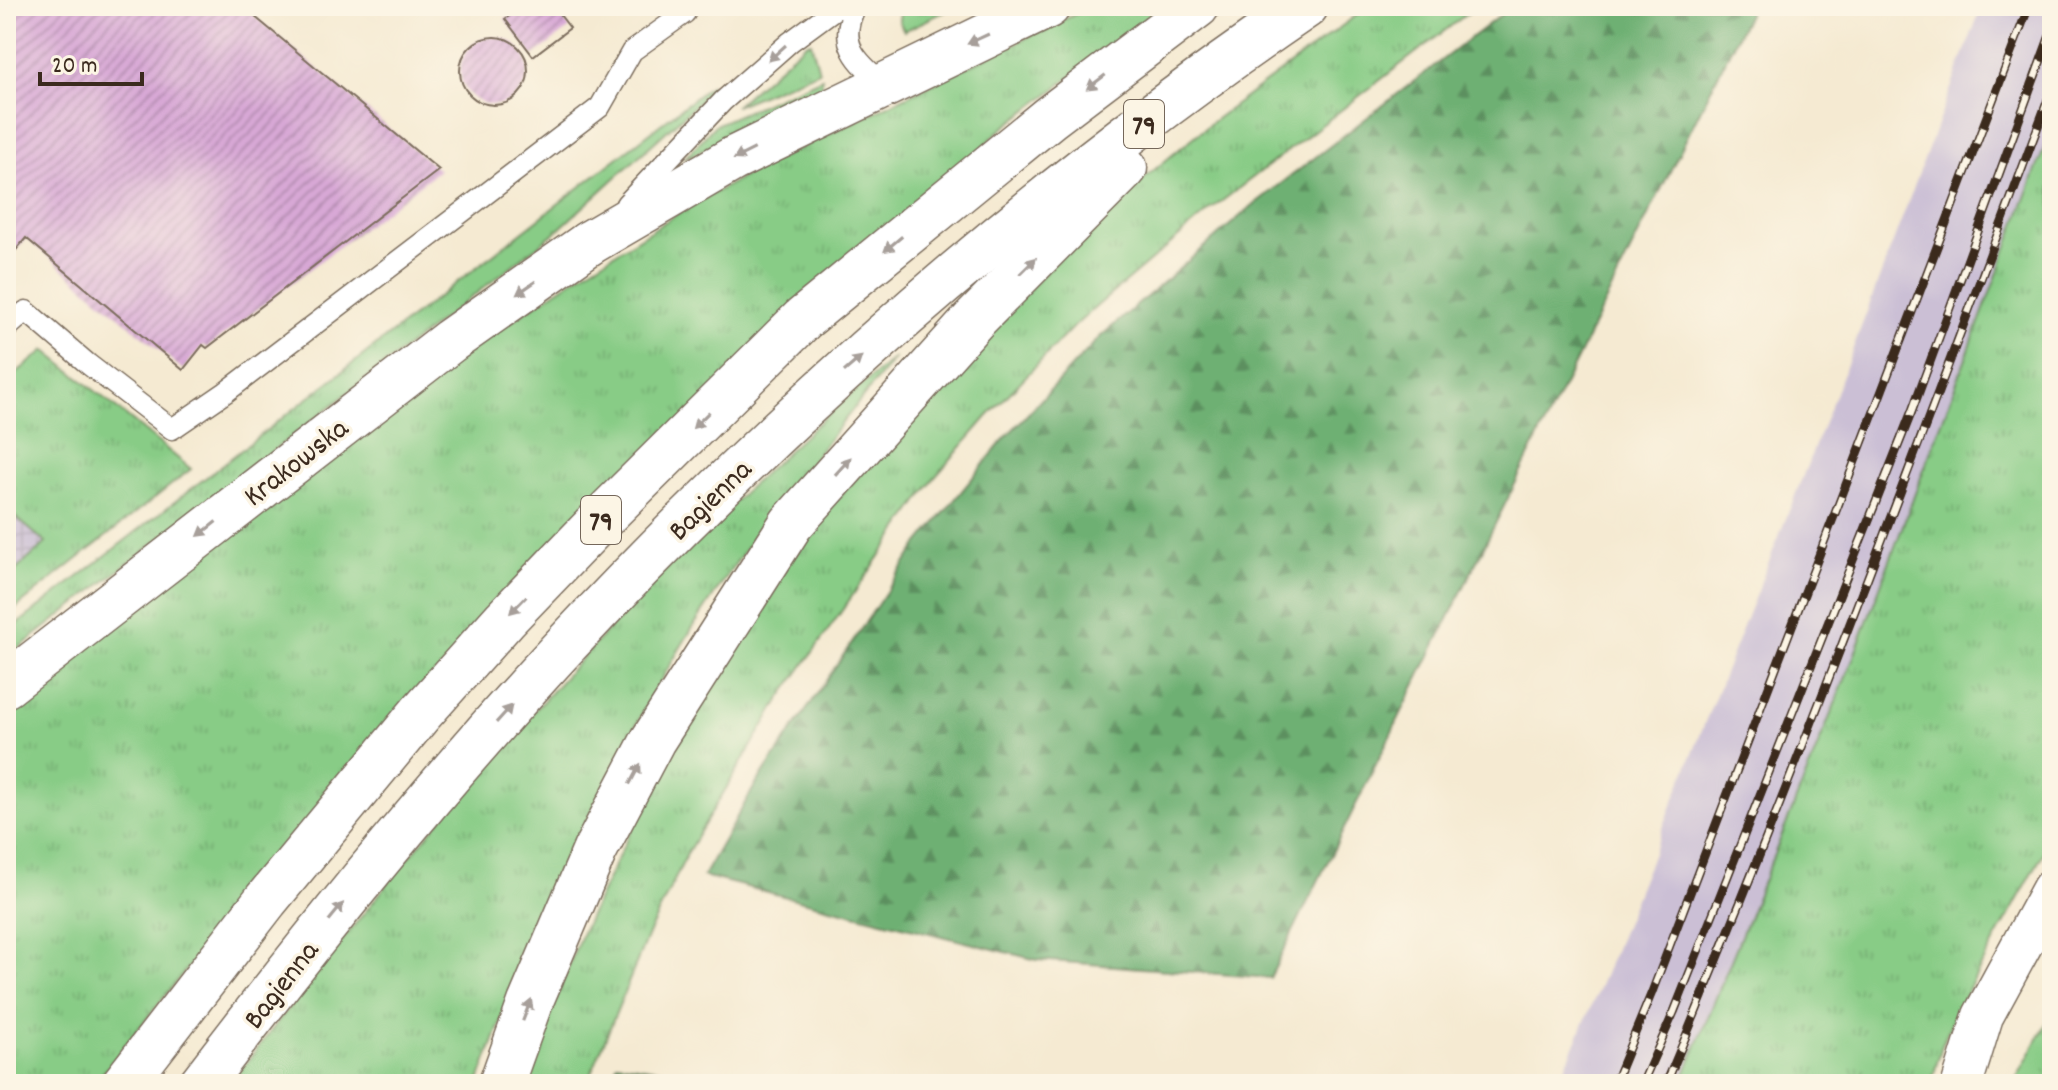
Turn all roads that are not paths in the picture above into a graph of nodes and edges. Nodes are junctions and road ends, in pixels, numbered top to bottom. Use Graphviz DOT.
graph roads {
  1 [pos="839,6"];
  2 [pos="856,6"];
  3 [pos="1048,6"];
  4 [pos="1197,6"];
  5 [pos="1306,6"];
  6 [pos="686,8"];
  7 [pos="1242,50"];
  8 [pos="884,84"];
  9 [pos="589,243"];
  10 [pos="6,329"];
  11 [pos="6,685"];
  12 [pos="2052,889"];
  13 [pos="124,1084"];
  14 [pos="201,1084"];
  15 [pos="501,1084"];
  16 [pos="1962,1084"];
  1 -- 9 [label="lane, one-way"];
  2 -- 8 [label="lane"];
  3 -- 8 [label="main road, Krakowska, one-way"];
  4 -- 13 [label="main road, Bagienna / 79, one-way"];
  5 -- 7 [label="main road, Bagienna / 79"];
  6 -- 10 [label="lane"];
  14 -- 7 [label="main road, Bagienna / 79, one-way"];
  15 -- 7 [label="main road, one-way"];
  8 -- 9 [label="main road, Krakowska, one-way"];
  9 -- 11 [label="main road, Krakowska, one-way"];
  12 -- 16 [label="street"];
}
